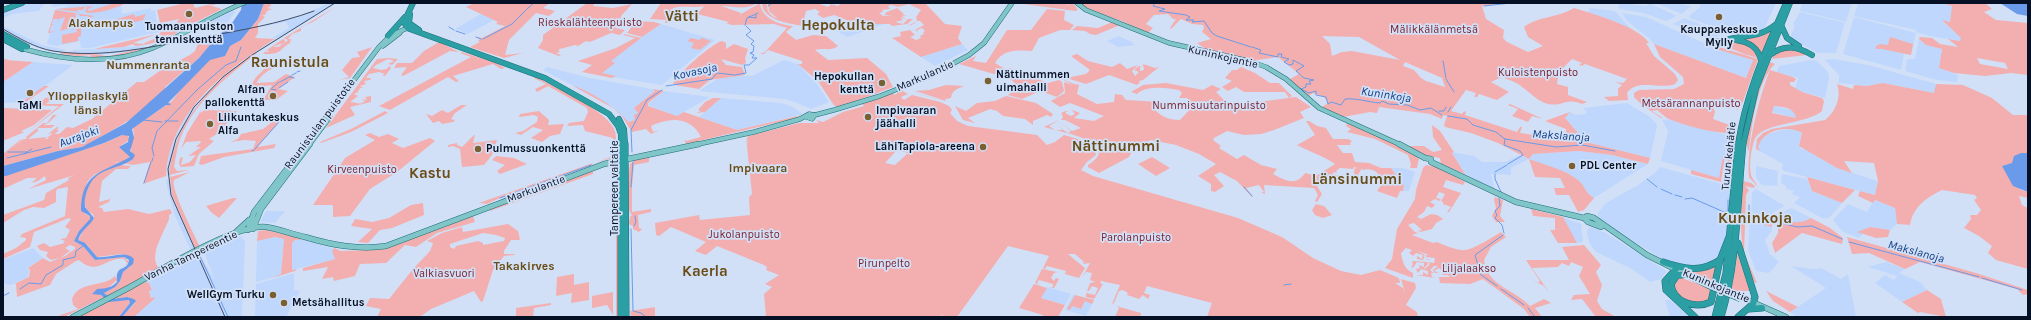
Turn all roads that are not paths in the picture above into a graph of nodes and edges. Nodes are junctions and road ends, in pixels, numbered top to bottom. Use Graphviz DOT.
graph roads {
  1 [pos="18,3"];
  2 [pos="22,3"];
  3 [pos="244,3"];
  4 [pos="414,3"];
  5 [pos="1012,3"];
  6 [pos="1077,3"];
  7 [pos="1786,3"];
  8 [pos="1790,3"];
  9 [pos="238,4"];
  10 [pos="3,9"];
  11 [pos="406,17"];
  12 [pos="1780,23"];
  13 [pos="411,28"];
  14 [pos="3,34"];
  15 [pos="388,36"];
  16 [pos="3,39"];
  17 [pos="1708,40"];
  18 [pos="1721,42"];
  19 [pos="17,46"];
  20 [pos="25,48"];
  21 [pos="15,52"];
  22 [pos="57,55"];
  23 [pos="1764,59"];
  24 [pos="85,60"];
  25 [pos="76,63"];
  26 [pos="622,159"];
  27 [pos="250,219"];
  28 [pos="250,230"];
  29 [pos="1732,231"];
  30 [pos="234,234"];
  31 [pos="1737,239"];
  32 [pos="1646,254"];
  33 [pos="1720,260"];
  34 [pos="1663,262"];
  35 [pos="1675,270"];
  36 [pos="1682,274"];
  37 [pos="1709,285"];
  38 [pos="130,287"];
  39 [pos="1753,300"];
  40 [pos="1762,308"];
  41 [pos="1740,316"];
  42 [pos="73,317"];
  43 [pos="621,317"];
  44 [pos="626,317"];
  45 [pos="1695,317"];
  46 [pos="1715,317"];
  47 [pos="1721,317"];
  48 [pos="1781,317"];
  49 [pos="1786,317"];
  1 -- 10 [label="highway"];
  2 -- 10 [label="highway"];
  3 -- 9 [label="main road"];
  4 -- 11 [label="highway"];
  4 -- 13 [label="highway"];
  5 -- 26 [label="main road, Markulantie"];
  6 -- 32 [label="main road, Kuninkojantie"];
  7 -- 12 [label="highway, Turun kehätie"];
  8 -- 12 [label="highway, Turun kehätie"];
  9 -- 22 [label="main road"];
  9 -- 24 [label="main road"];
  11 -- 13 [label="highway"];
  11 -- 15 [label="highway"];
  12 -- 18 [label="highway"];
  12 -- 23 [label="highway, Turun kehätie"];
  12 -- 23 [label="highway"];
  13 -- 15 [label="main road"];
  13 -- 26 [label="highway, Tampereen valtatie"];
  13 -- 28 [label="main road, Raunistulan puistotie"];
  14 -- 20 [label="highway"];
  15 -- 27 [label="main road, Raunistulan puistotie"];
  16 -- 19 [label="highway"];
  17 -- 18 [label="highway"];
  18 -- 23 [label="highway"];
  19 -- 20 [label="highway"];
  19 -- 21 [label="highway"];
  20 -- 22 [label="main road"];
  22 -- 24 [label="main road"];
  23 -- 29 [label="highway, Turun kehätie"];
  23 -- 31 [label="highway, Turun kehätie"];
  24 -- 25 [label="main road"];
  26 -- 28 [label="main road, Markulantie"];
  26 -- 43 [label="highway, Tampereen valtatie"];
  26 -- 44 [label="highway, Tampereen valtatie"];
  27 -- 28 [label="main road, Raunistulan puistotie"];
  27 -- 30 [label="main road"];
  28 -- 30 [label="main road, Vanha Tampereentie"];
  28 -- 38 [label="main road, Vanha Tampereentie"];
  29 -- 33 [label="highway"];
  29 -- 46 [label="highway, Turun kehätie"];
  30 -- 38 [label="main road, Vanha Tampereentie"];
  31 -- 39 [label="highway"];
  31 -- 47 [label="highway, Turun kehätie"];
  32 -- 34 [label="main road, Kuninkojantie"];
  32 -- 35 [label="main road, Kuninkojantie"];
  33 -- 34 [label="highway"];
  33 -- 36 [label="highway"];
  34 -- 35 [label="main road, Kuninkojantie"];
  35 -- 36 [label="main road, Kuninkojantie"];
  35 -- 37 [label="main road, Kuninkojantie"];
  35 -- 45 [label="highway"];
  36 -- 37 [label="main road, Kuninkojantie"];
  37 -- 39 [label="main road, Kuninkojantie, bridge"];
  38 -- 42 [label="main road, Vanha Tampereentie"];
  39 -- 40 [label="highway"];
  39 -- 41 [label="highway"];
  39 -- 49 [label="main road, Kuninkojantie"];
  40 -- 48 [label="main road, Kuninkojantie"];
}
